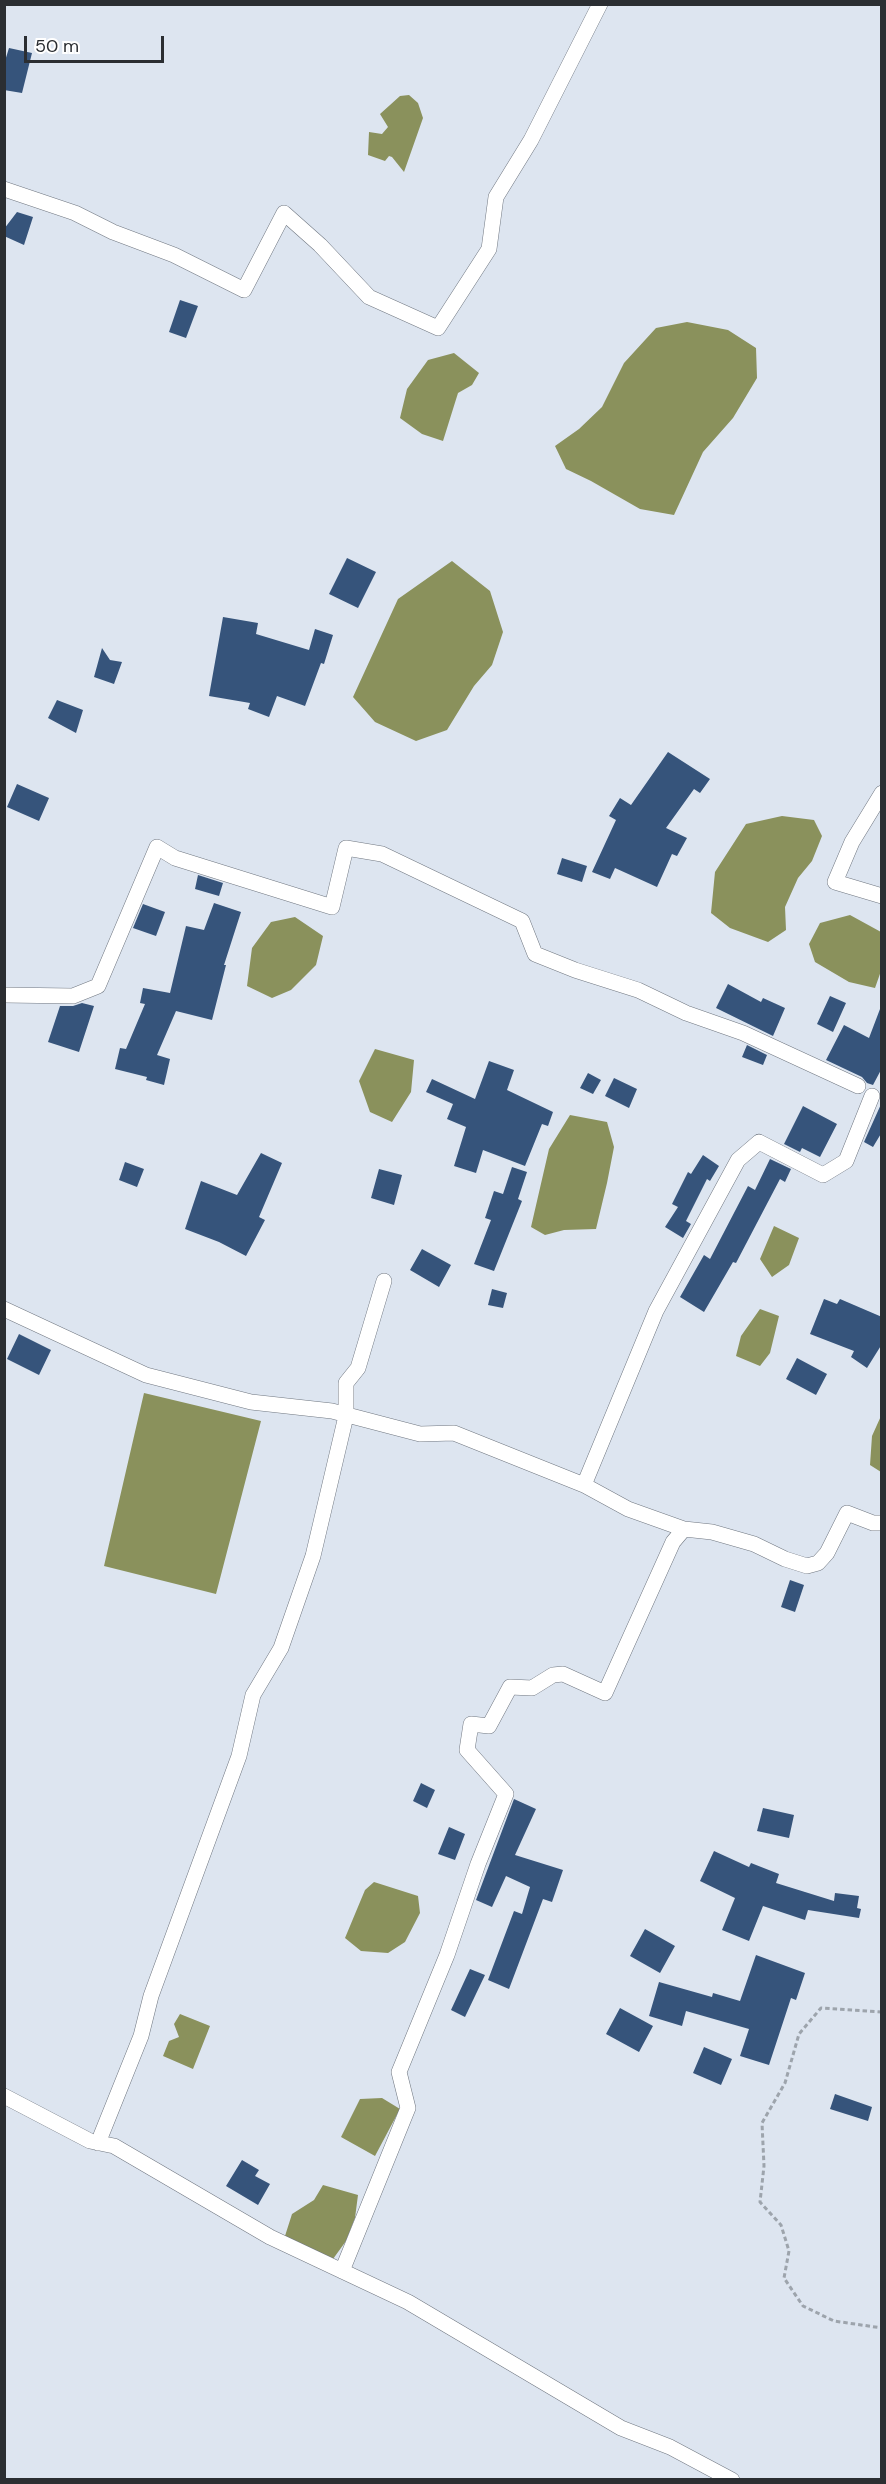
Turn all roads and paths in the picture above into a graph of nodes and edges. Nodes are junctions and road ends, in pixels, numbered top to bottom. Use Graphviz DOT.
graph roads {
  1 [pos="600,4"];
  2 [pos="4,189"];
  3 [pos="882,793"];
  4 [pos="882,896"];
  5 [pos="4,995"];
  6 [pos="858,1086"];
  7 [pos="872,1096"];
  8 [pos="384,1281"];
  9 [pos="4,1309"];
  10 [pos="346,1416"];
  11 [pos="584,1485"];
  12 [pos="882,1523"];
  13 [pos="684,1529"];
  14 [pos="882,2012"];
  15 [pos="4,2096"];
  16 [pos="98,2143"];
  17 [pos="342,2271"];
  18 [pos="882,2328"];
  19 [pos="732,2480"];
  1 -- 2 [label="street"];
  3 -- 4 [label="street"];
  5 -- 6 [label="street"];
  7 -- 11 [label="street"];
  8 -- 10 [label="street"];
  9 -- 10 [label="street"];
  10 -- 11 [label="street"];
  10 -- 16 [label="street"];
  11 -- 13 [label="street"];
  12 -- 13 [label="street"];
  13 -- 17 [label="street"];
  14 -- 18 [label="path"];
  15 -- 16 [label="street"];
  16 -- 17 [label="street"];
  17 -- 19 [label="street"];
}
